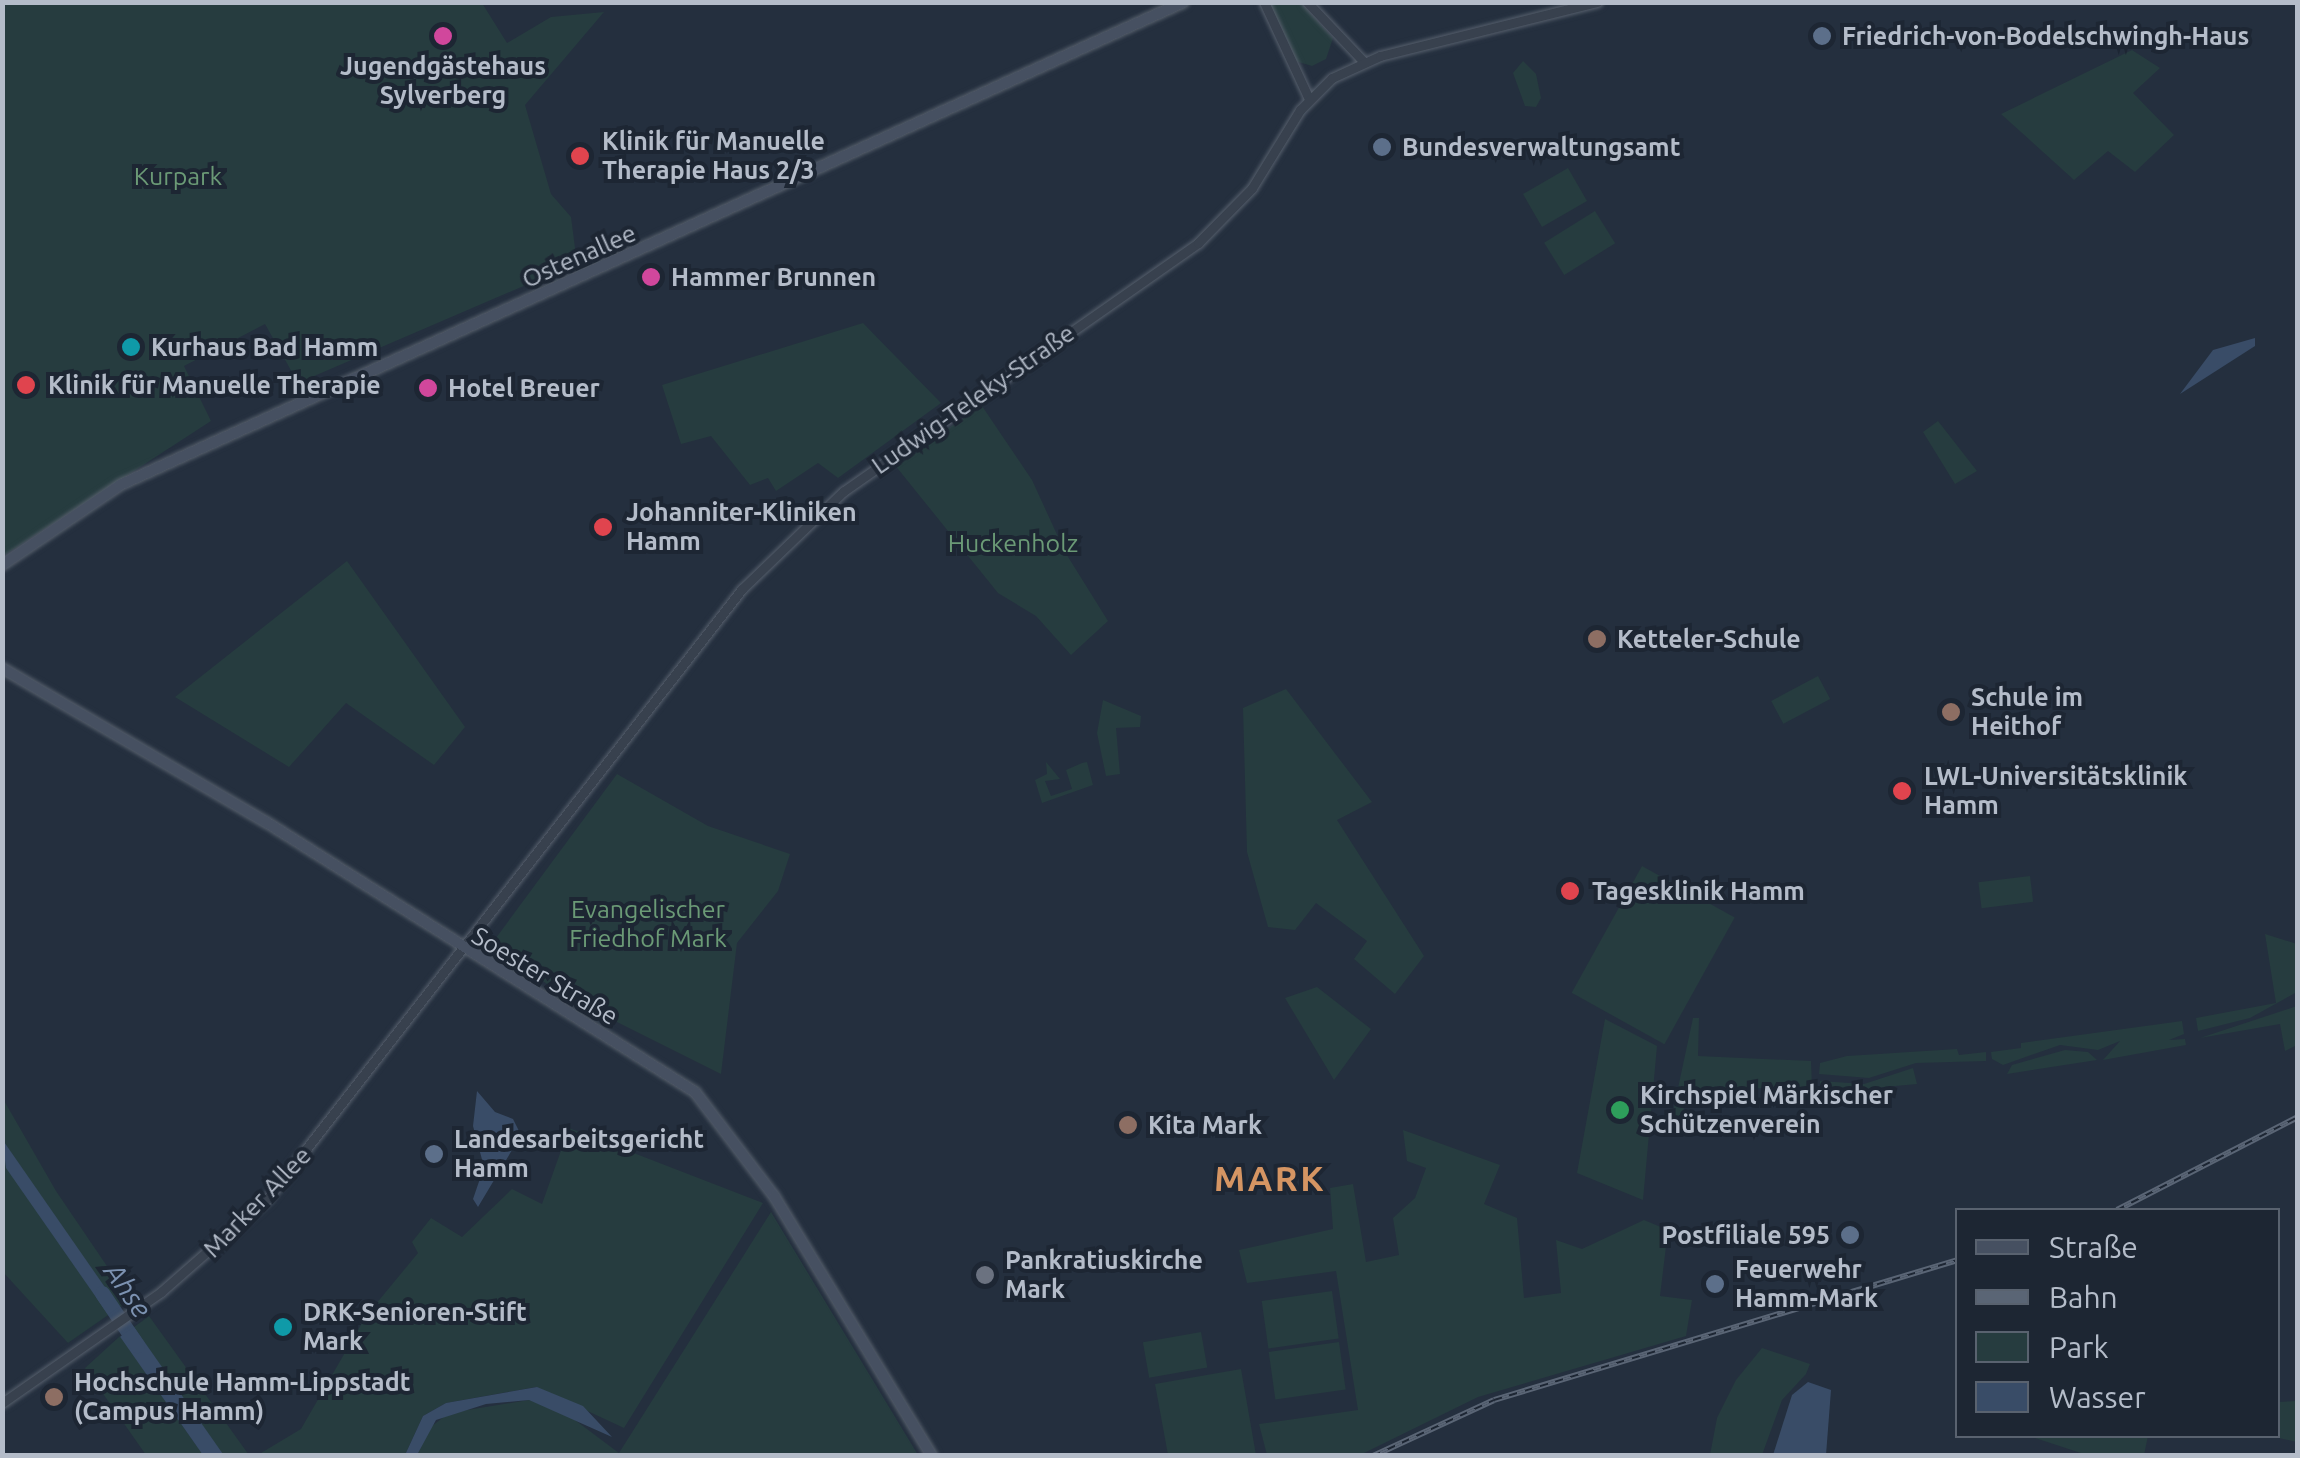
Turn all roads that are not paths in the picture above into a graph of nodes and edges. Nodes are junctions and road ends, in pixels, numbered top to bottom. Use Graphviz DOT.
graph roads {
  1 [pos="1184,2"];
  2 [pos="1308,2"];
  3 [pos="1597,2"];
  4 [pos="1264,5"];
  5 [pos="1363,61"];
  6 [pos="1309,99"];
  7 [pos="2,565"];
  8 [pos="2,668"];
  9 [pos="463,950"];
  10 [pos="2,1402"];
  11 [pos="932,1456"];
  1 -- 7 [label="main road, Ostenallee"];
  2 -- 5 [label="street"];
  3 -- 5 [label="street"];
  4 -- 6 [label="street"];
  5 -- 6 [label="street"];
  6 -- 9 [label="street, Ludwig-Teleky-Straße"];
  8 -- 9 [label="main road, Soester Straße"];
  9 -- 10 [label="street, Marker Allee"];
  9 -- 11 [label="main road, Soester Straße"];
}
